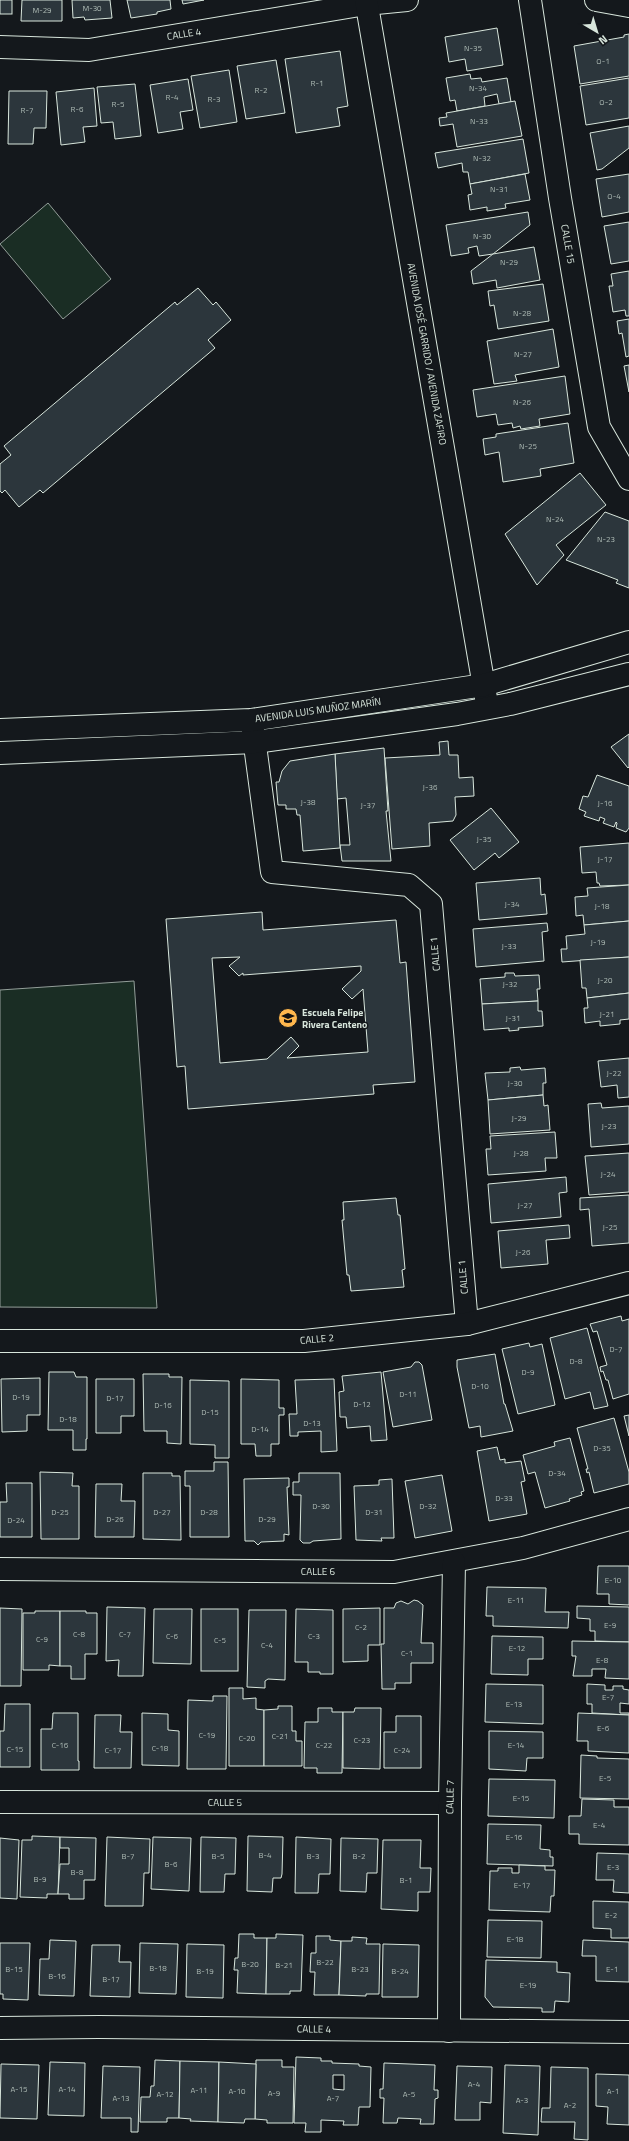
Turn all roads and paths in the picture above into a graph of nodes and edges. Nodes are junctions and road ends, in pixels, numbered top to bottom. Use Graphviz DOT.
graph roads {
  1 [pos="407,0"];
  2 [pos="530,0"];
  3 [pos="596,0"];
  4 [pos="366,2"];
  5 [pos="629,6"];
  6 [pos="0,47"];
  7 [pos="629,479"];
  8 [pos="629,642"];
  9 [pos="629,674"];
  10 [pos="484,685"];
  11 [pos="488,708"];
  12 [pos="251,720"];
  13 [pos="0,730"];
  14 [pos="255,742"];
  15 [pos="0,754"];
  16 [pos="629,1283"];
  17 [pos="466,1324"];
  18 [pos="0,1341"];
  19 [pos="629,1519"];
  20 [pos="454,1562"];
  21 [pos="0,1569"];
  22 [pos="0,1802"];
  23 [pos="450,1803"];
  24 [pos="0,2028"];
  25 [pos="449,2031"];
  26 [pos="629,2032"];
  1 -- 4 [label="street, CALLE 4"];
  2 -- 7 [label="street, CALLE 15"];
  3 -- 5 [label="street"];
  4 -- 6 [label="street, CALLE 4"];
  4 -- 10 [label="street, AVENIDA JOSÉ GARRIDO / AVENIDA ZAFIRO"];
  8 -- 10 [label="street, AVENIDA LUIS MUÑOZ MARÍN"];
  9 -- 11 [label="street"];
  10 -- 11 [label="street, AVENIDA JOSÉ GARRIDO / AVENIDA ZAFIRO"];
  10 -- 12 [label="street, AVENIDA LUIS MUÑOZ MARÍN"];
  11 -- 14 [label="street"];
  12 -- 13 [label="street, AVENIDA LUIS MUÑOZ MARÍN"];
  12 -- 14 [label="street, CALLE 1"];
  14 -- 15 [label="street"];
  14 -- 17 [label="street, CALLE 1"];
  16 -- 17 [label="street, CALLE 2"];
  17 -- 18 [label="street, CALLE 2"];
  19 -- 20 [label="street, CALLE 6"];
  20 -- 21 [label="street, CALLE 6"];
  20 -- 23 [label="street, CALLE 7"];
  22 -- 23 [label="street, CALLE 5"];
  23 -- 25 [label="street, CALLE 7"];
  24 -- 25 [label="street, CALLE 4"];
  25 -- 26 [label="street, CALLE 4"];
}
